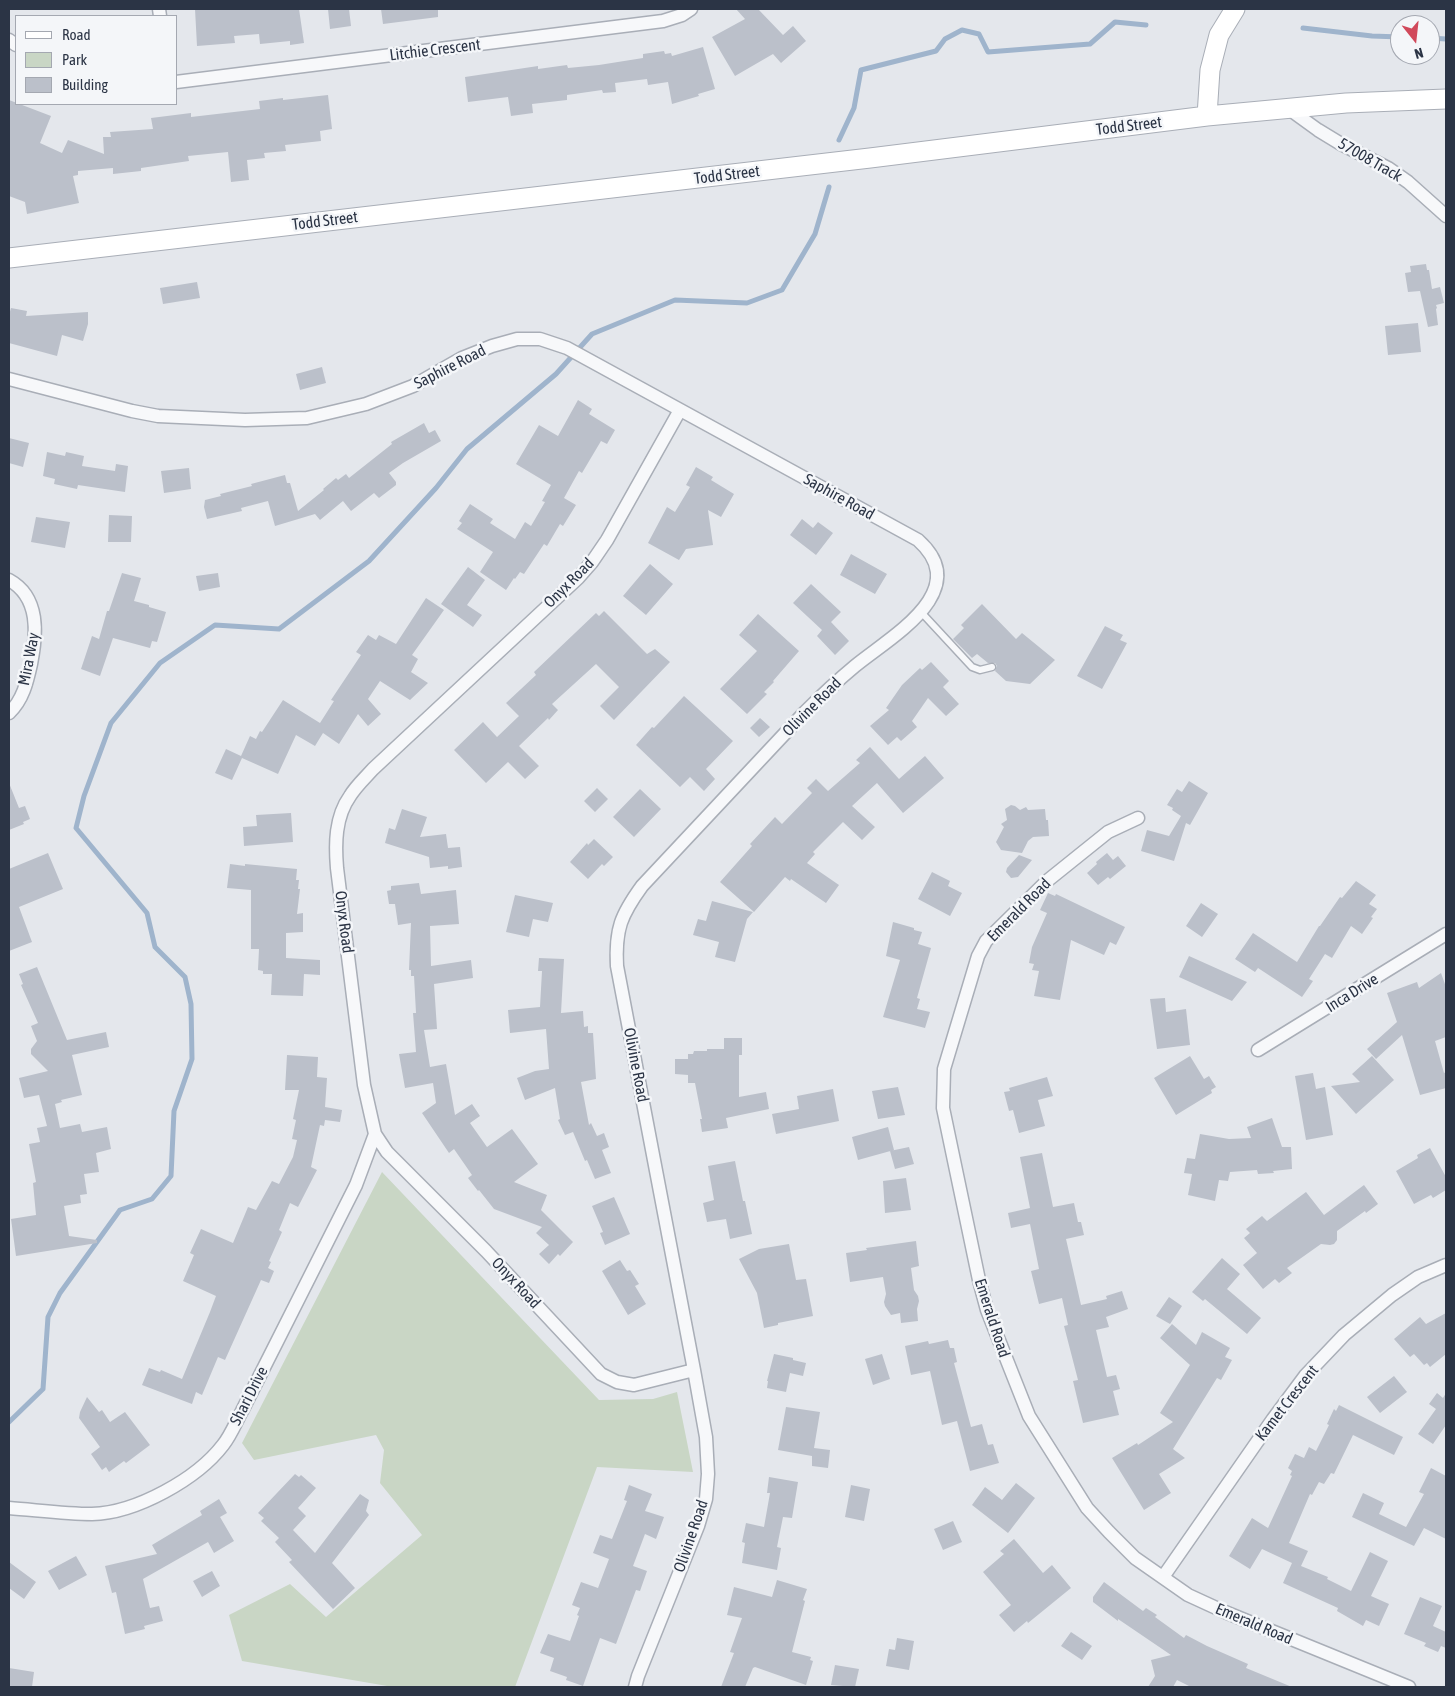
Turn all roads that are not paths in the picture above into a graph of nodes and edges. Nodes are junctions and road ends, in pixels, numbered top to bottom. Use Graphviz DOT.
graph roads {
  1 [pos="691,9"];
  2 [pos="1235,9"];
  3 [pos="178,82"];
  4 [pos="1446,99"];
  5 [pos="1290,109"];
  6 [pos="1206,116"];
  7 [pos="1446,216"];
  8 [pos="9,258"];
  9 [pos="9,379"];
  10 [pos="680,410"];
  11 [pos="932,556"];
  12 [pos="9,580"];
  13 [pos="921,612"];
  14 [pos="992,668"];
  15 [pos="9,713"];
  16 [pos="1138,818"];
  17 [pos="1446,934"];
  18 [pos="1258,1050"];
  19 [pos="375,1134"];
  20 [pos="1446,1265"];
  21 [pos="694,1370"];
  22 [pos="9,1508"];
  23 [pos="1163,1577"];
  24 [pos="635,1687"];
  25 [pos="1409,1687"];
  1 -- 3 [label="street, Litchie Crescent"];
  2 -- 6 [label="street"];
  4 -- 5 [label="street, Todd Street"];
  5 -- 6 [label="street, Todd Street"];
  5 -- 7 [label="street, 57008 Track"];
  6 -- 8 [label="street, Todd Street"];
  9 -- 10 [label="street, Saphire Road"];
  10 -- 11 [label="street, Saphire Road"];
  10 -- 19 [label="street, Onyx Road"];
  11 -- 13 [label="street, Olivine Road"];
  12 -- 15 [label="street, Mira Way"];
  13 -- 14 [label="lane"];
  13 -- 21 [label="street, Olivine Road"];
  16 -- 23 [label="street, Emerald Road"];
  17 -- 18 [label="street, Inca Drive"];
  19 -- 21 [label="street, Onyx Road"];
  19 -- 22 [label="street, Shari Drive"];
  20 -- 23 [label="street, Kamet Crescent"];
  21 -- 24 [label="street, Olivine Road"];
  23 -- 25 [label="street, Emerald Road"];
}
